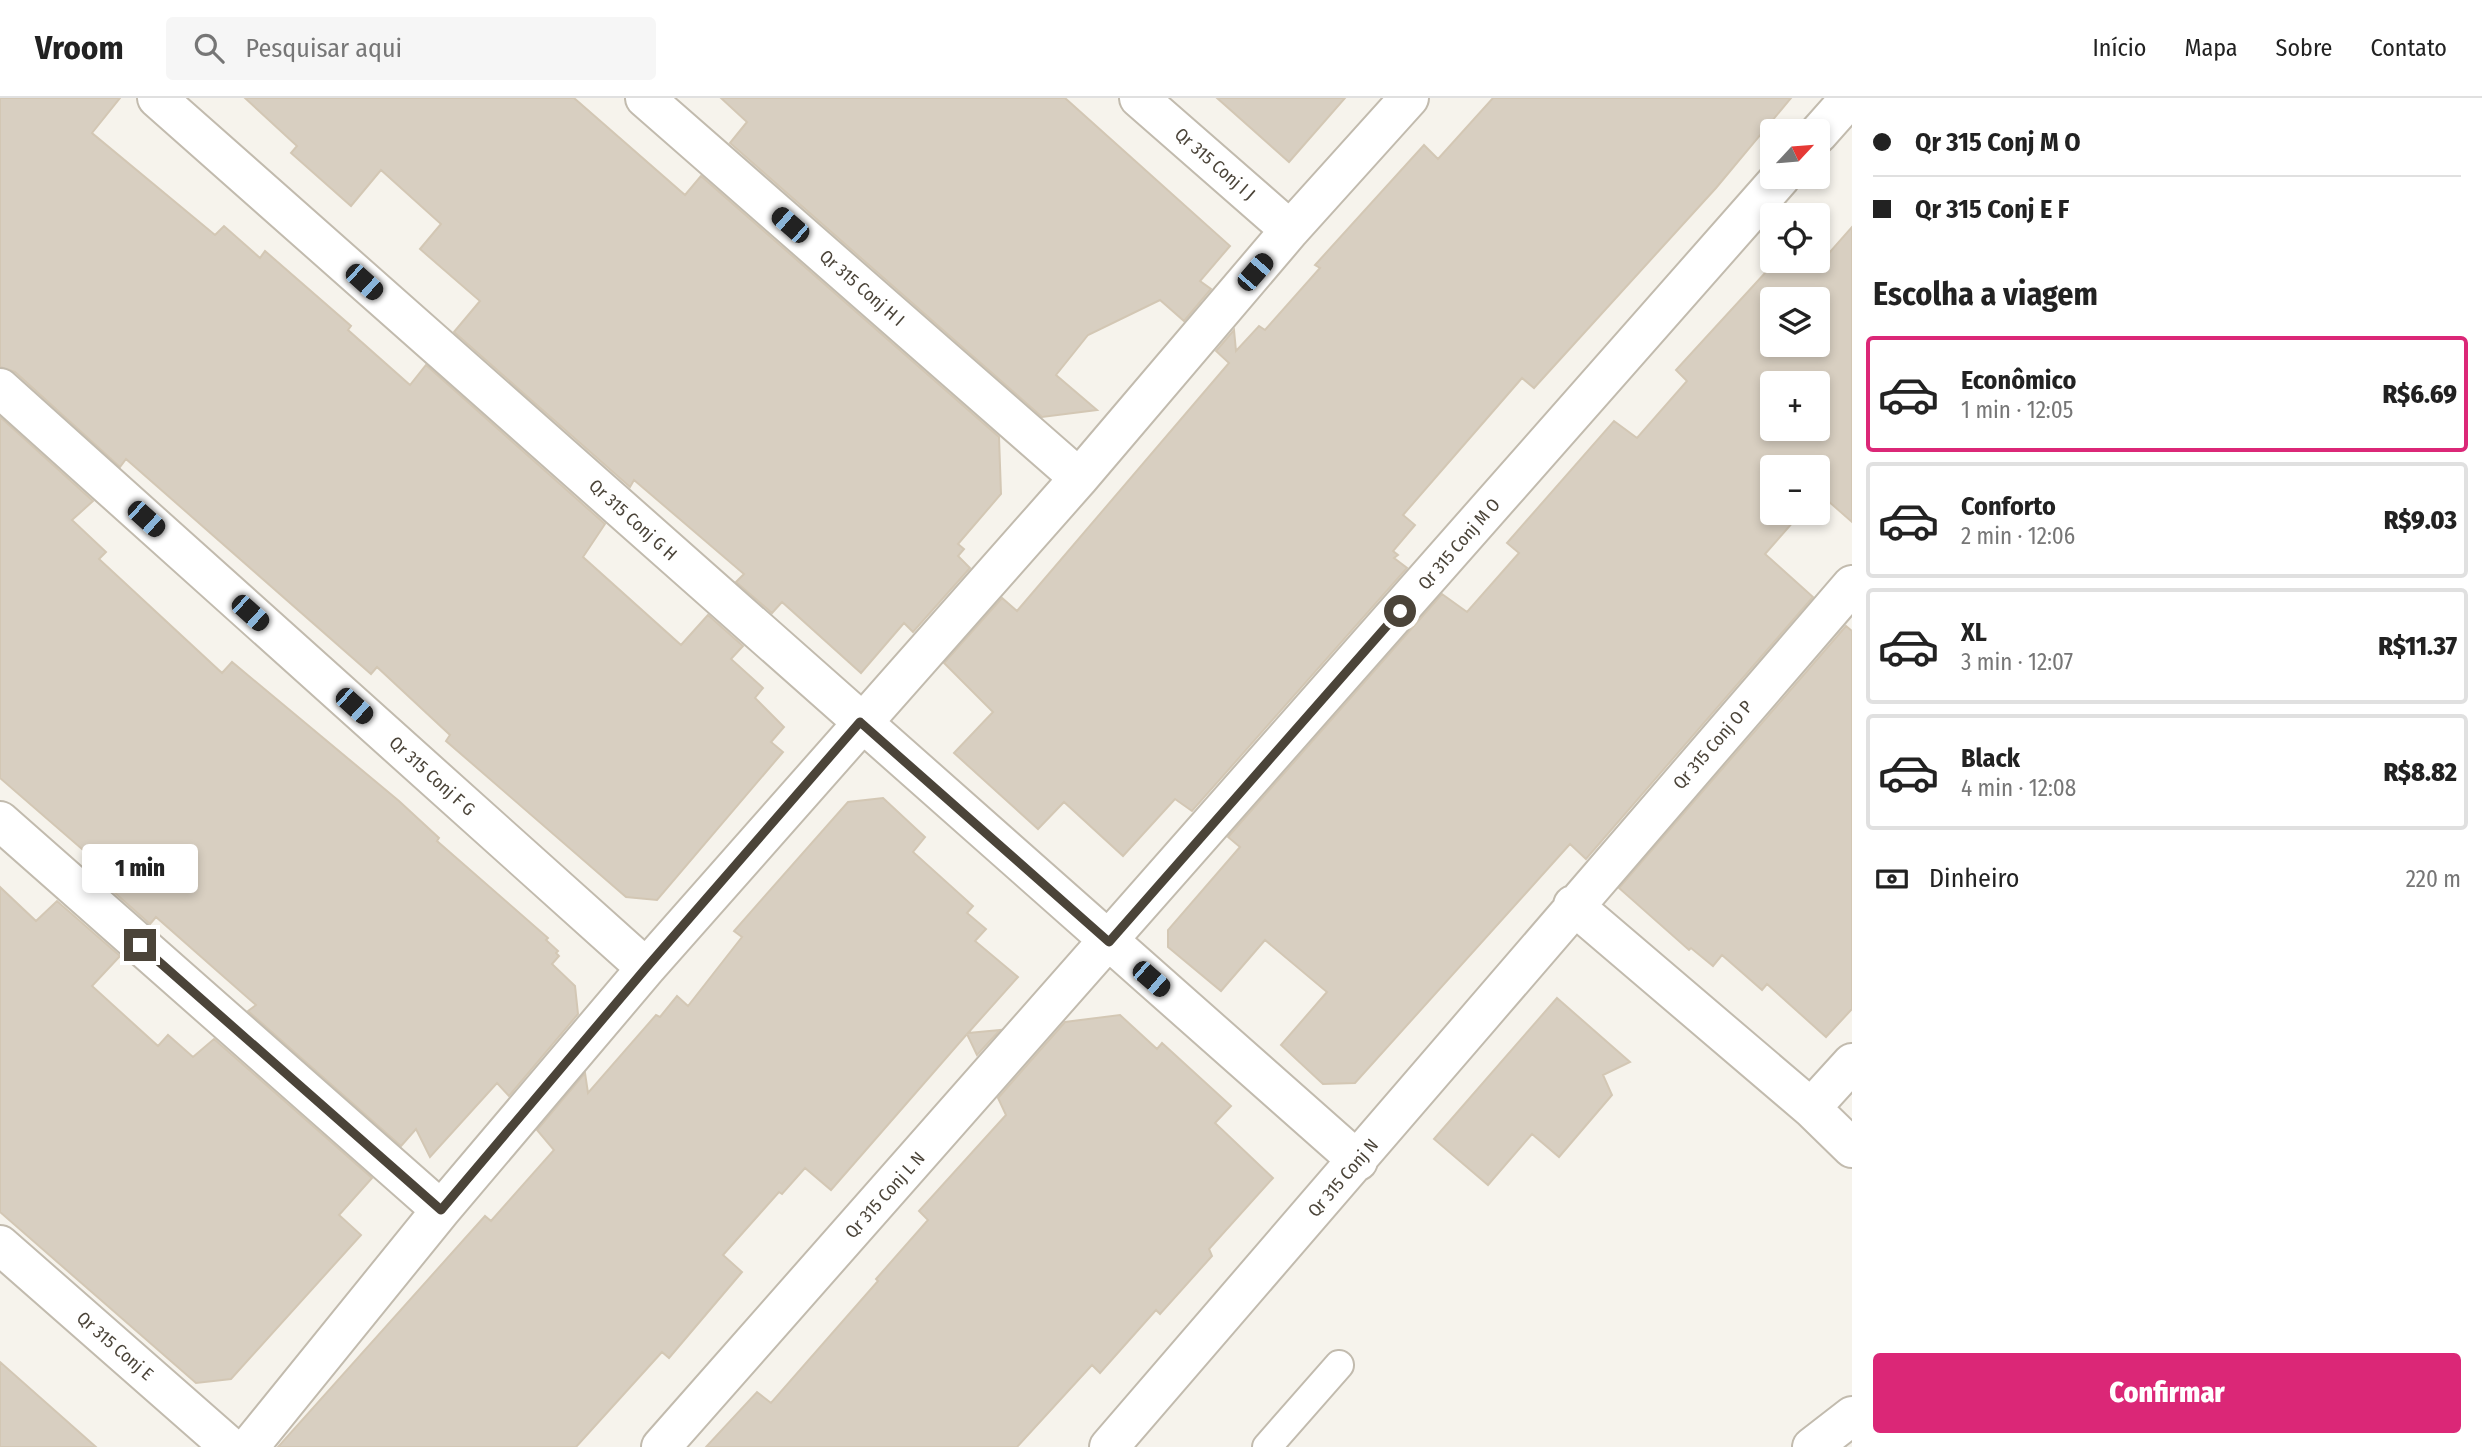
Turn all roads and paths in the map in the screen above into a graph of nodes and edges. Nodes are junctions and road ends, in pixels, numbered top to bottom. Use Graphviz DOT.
graph roads {
  1 [pos="157,98"];
  2 [pos="645,98"];
  3 [pos="1139,98"];
  4 [pos="1409,98"];
  5 [pos="1850,98"];
  6 [pos="1830,120"];
  7 [pos="1770,189"];
  8 [pos="1290,230"];
  9 [pos="0,388"];
  10 [pos="1079,478"];
  11 [pos="1852,585"];
  12 [pos="860,722"];
  13 [pos="0,821"];
  14 [pos="1573,905"];
  15 [pos="1109,942"];
  16 [pos="646,968"];
  17 [pos="1852,1063"];
  18 [pos="1811,1108"];
  19 [pos="1852,1148"];
  20 [pos="1358,1161"];
  21 [pos="441,1210"];
  22 [pos="0,1245"];
  23 [pos="1339,1365"];
  24 [pos="1852,1416"];
  25 [pos="230,1447"];
  26 [pos="248,1447"];
  27 [pos="662,1447"];
  28 [pos="1109,1447"];
  29 [pos="1267,1447"];
  30 [pos="1812,1447"];
  1 -- 12 [label="street, Qr 315 Conj G H"];
  2 -- 10 [label="street, Qr 315 Conj H I"];
  3 -- 8 [label="street, Qr 315 Conj I J"];
  4 -- 8 [label="street"];
  5 -- 6 [label="street"];
  7 -- 15 [label="street, Qr 315 Conj M O"];
  8 -- 10 [label="street"];
  9 -- 16 [label="street, Qr 315 Conj F G"];
  10 -- 12 [label="street"];
  11 -- 14 [label="street, Qr 315 Conj O P"];
  12 -- 15 [label="street, Qr 315 Conj G H"];
  12 -- 16 [label="street"];
  13 -- 21 [label="street"];
  14 -- 18 [label="street"];
  14 -- 20 [label="street, Qr 315 Conj N"];
  15 -- 20 [label="street, Qr 315 Conj G H"];
  15 -- 27 [label="street, Qr 315 Conj L N"];
  16 -- 21 [label="street"];
  17 -- 18 [label="street"];
  18 -- 19 [label="street"];
  20 -- 28 [label="street, Qr 315 Conj N"];
  21 -- 26 [label="street"];
  22 -- 25 [label="street, Qr 315 Conj E"];
  23 -- 29 [label="lane"];
  24 -- 30 [label="street"];
}
